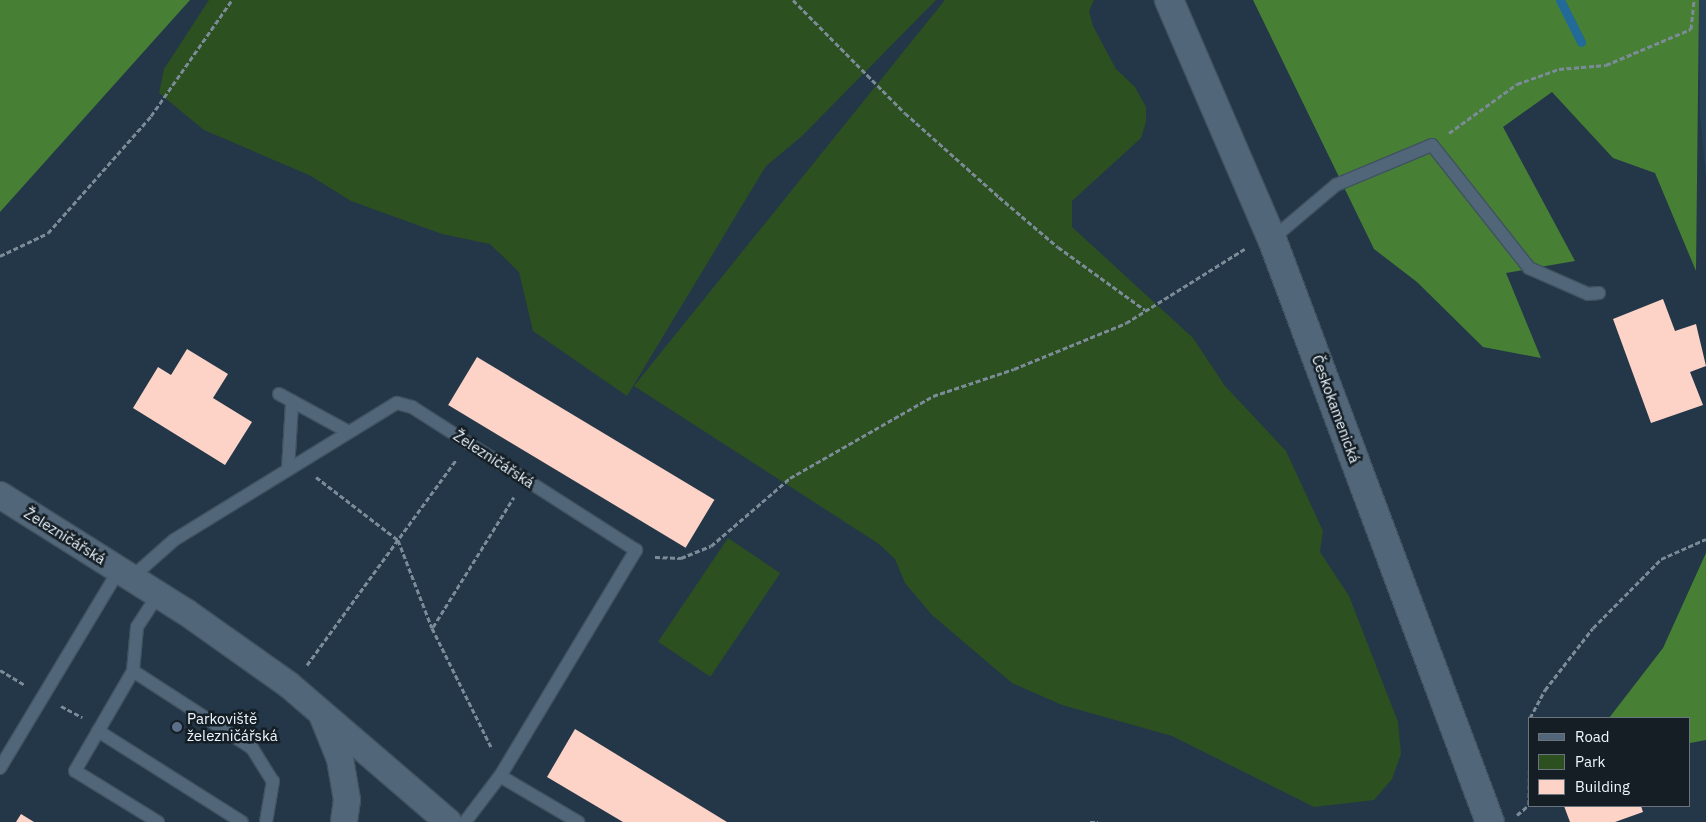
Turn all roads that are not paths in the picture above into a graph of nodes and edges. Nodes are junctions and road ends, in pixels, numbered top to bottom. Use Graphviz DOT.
graph roads {
  1 [pos="1169,0"];
  2 [pos="1272,239"];
  3 [pos="1599,293"];
  4 [pos="279,394"];
  5 [pos="292,403"];
  6 [pos="347,431"];
  7 [pos="293,466"];
  8 [pos="0,495"];
  9 [pos="125,574"];
  10 [pos="158,595"];
  11 [pos="133,670"];
  12 [pos="321,712"];
  13 [pos="98,731"];
  14 [pos="0,768"];
  15 [pos="500,776"];
  16 [pos="158,822"];
  17 [pos="242,822"];
  18 [pos="266,822"];
  19 [pos="344,822"];
  20 [pos="415,822"];
  21 [pos="426,822"];
  22 [pos="448,822"];
  23 [pos="465,822"];
  24 [pos="578,822"];
  25 [pos="1490,822"];
  1 -- 2 [label="street, Českokamenická"];
  2 -- 3 [label="lane"];
  2 -- 25 [label="street, Českokamenická"];
  4 -- 5 [label="lane"];
  5 -- 6 [label="lane"];
  5 -- 7 [label="lane"];
  6 -- 7 [label="lane, Železničářská"];
  6 -- 15 [label="lane, Železničářská"];
  7 -- 9 [label="lane, Železničářská"];
  8 -- 9 [label="street, Železničářská"];
  9 -- 10 [label="street, Železničářská"];
  9 -- 14 [label="lane"];
  10 -- 11 [label="lane"];
  10 -- 12 [label="street, Železničářská"];
  11 -- 13 [label="lane"];
  11 -- 18 [label="lane"];
  12 -- 19 [label="street"];
  12 -- 22 [label="street, Železničářská"];
  13 -- 16 [label="lane"];
  13 -- 17 [label="lane"];
  15 -- 23 [label="lane"];
  15 -- 24 [label="lane"];
  20 -- 21 [label="street"];
}
